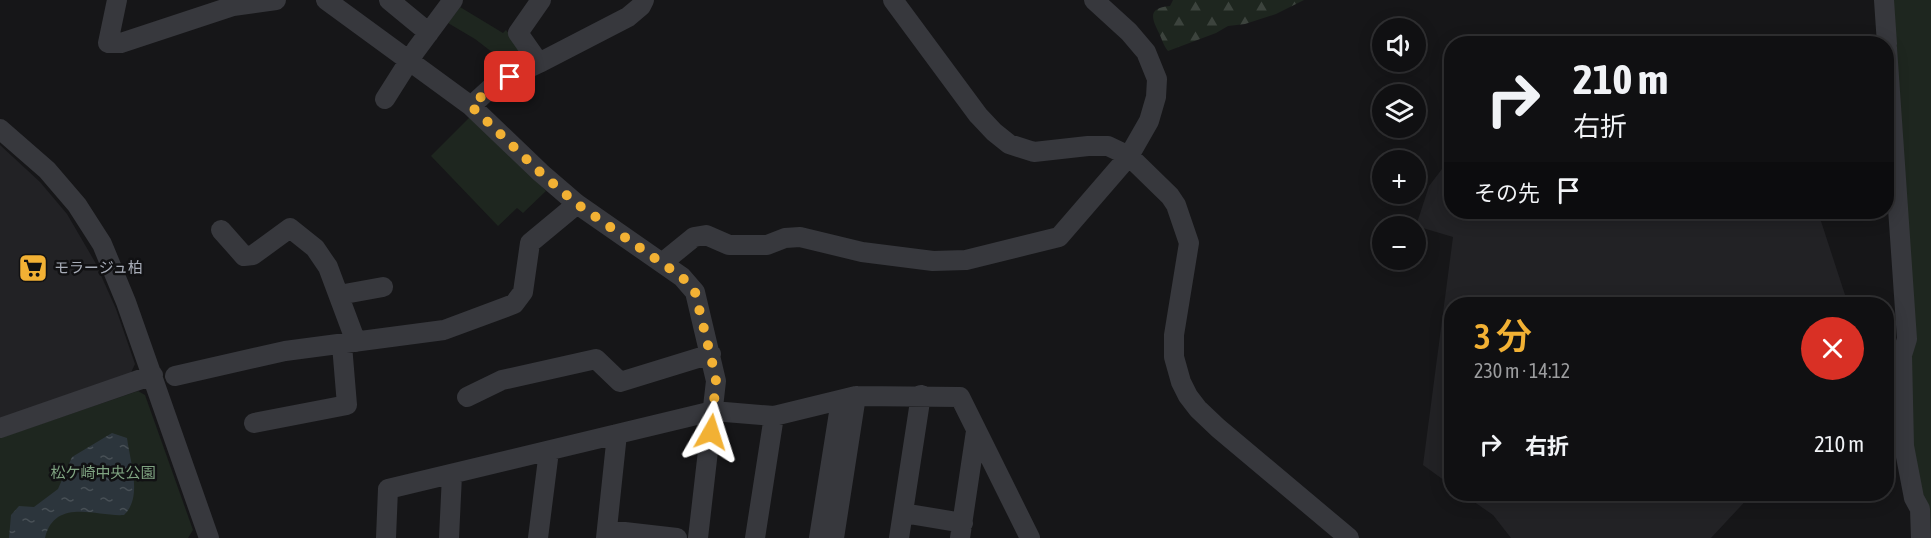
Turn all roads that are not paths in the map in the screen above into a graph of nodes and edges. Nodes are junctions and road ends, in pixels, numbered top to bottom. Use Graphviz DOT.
graph roads {
  1 [pos="117,0"];
  2 [pos="276,0"];
  3 [pos="326,0"];
  4 [pos="389,0"];
  5 [pos="453,0"];
  6 [pos="541,0"];
  7 [pos="644,0"];
  8 [pos="893,0"];
  9 [pos="1094,0"];
  10 [pos="1884,0"];
  11 [pos="429,33"];
  12 [pos="1886,36"];
  13 [pos="411,62"];
  14 [pos="540,63"];
  15 [pos="385,99"];
  16 [pos="471,106"];
  17 [pos="0,129"];
  18 [pos="1894,144"];
  19 [pos="1129,156"];
  20 [pos="577,204"];
  21 [pos="221,230"];
  22 [pos="662,263"];
  23 [pos="383,288"];
  24 [pos="339,295"];
  25 [pos="349,343"];
  26 [pos="711,354"];
  27 [pos="153,375"];
  28 [pos="175,376"];
  29 [pos="921,395"];
  30 [pos="467,397"];
  31 [pos="848,398"];
  32 [pos="713,411"];
  33 [pos="774,416"];
  34 [pos="254,423"];
  35 [pos="0,428"];
  36 [pos="976,431"];
  37 [pos="617,434"];
  38 [pos="549,451"];
  39 [pos="452,475"];
  40 [pos="903,513"];
  41 [pos="962,530"];
  42 [pos="607,534"];
  43 [pos="209,538"];
  44 [pos="386,538"];
  45 [pos="448,538"];
  46 [pos="538,538"];
  47 [pos="677,538"];
  48 [pos="698,538"];
  49 [pos="755,538"];
  50 [pos="819,538"];
  51 [pos="834,538"];
  52 [pos="899,538"];
  53 [pos="1030,538"];
  54 [pos="1348,538"];
  55 [pos="1921,538"];
  1 -- 2 [label="street"];
  3 -- 13 [label="street"];
  4 -- 11 [label="street"];
  5 -- 11 [label="street"];
  6 -- 14 [label="street"];
  7 -- 14 [label="street"];
  8 -- 19 [label="street"];
  9 -- 19 [label="street"];
  10 -- 12 [label="street"];
  11 -- 13 [label="street"];
  13 -- 15 [label="street"];
  13 -- 16 [label="street"];
  14 -- 16 [label="street"];
  16 -- 20 [label="street"];
  17 -- 27 [label="street"];
  18 -- 55 [label="street"];
  19 -- 22 [label="street"];
  19 -- 54 [label="street"];
  20 -- 22 [label="street"];
  20 -- 25 [label="street"];
  21 -- 24 [label="street"];
  22 -- 26 [label="street"];
  23 -- 24 [label="street"];
  24 -- 25 [label="street"];
  25 -- 28 [label="street"];
  25 -- 34 [label="street"];
  26 -- 30 [label="street"];
  26 -- 32 [label="street"];
  27 -- 35 [label="street"];
  27 -- 43 [label="street"];
  29 -- 31 [label="street"];
  29 -- 36 [label="street"];
  29 -- 40 [label="street"];
  31 -- 33 [label="street"];
  31 -- 50 [label="street"];
  31 -- 51 [label="street"];
  32 -- 33 [label="street"];
  32 -- 37 [label="street"];
  32 -- 48 [label="street"];
  33 -- 49 [label="street"];
  36 -- 41 [label="street"];
  36 -- 53 [label="street"];
  37 -- 38 [label="street"];
  37 -- 42 [label="street"];
  38 -- 39 [label="street"];
  38 -- 46 [label="street"];
  39 -- 44 [label="street"];
  39 -- 45 [label="street"];
  40 -- 41 [label="street"];
  40 -- 52 [label="street"];
  42 -- 47 [label="street"];
}
